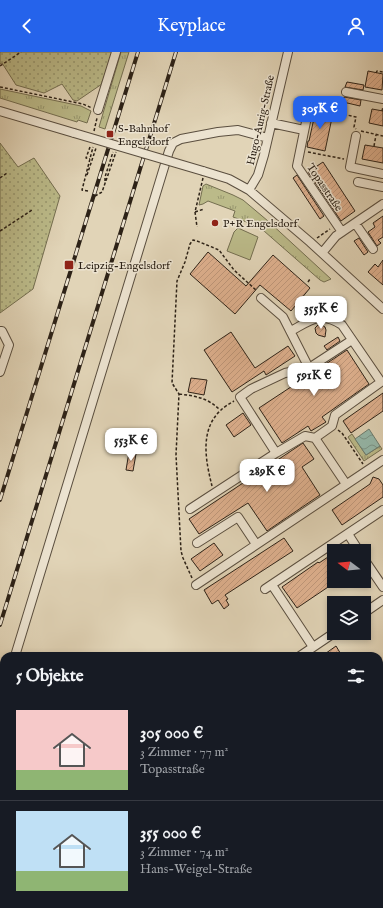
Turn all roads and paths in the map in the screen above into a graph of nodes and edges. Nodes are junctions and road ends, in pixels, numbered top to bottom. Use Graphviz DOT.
graph roads {
  1 [pos="21,52"];
  2 [pos="116,52"];
  3 [pos="288,52"];
  4 [pos="0,66"];
  5 [pos="383,72"];
  6 [pos="376,73"];
  7 [pos="0,87"];
  8 [pos="346,92"];
  9 [pos="383,99"];
  10 [pos="327,103"];
  11 [pos="383,105"];
  12 [pos="98,110"];
  13 [pos="0,111"];
  14 [pos="382,111"];
  15 [pos="307,117"];
  16 [pos="271,123"];
  17 [pos="304,130"];
  18 [pos="376,134"];
  19 [pos="356,136"];
  20 [pos="383,136"];
  21 [pos="268,138"];
  22 [pos="374,146"];
  23 [pos="95,152"];
  24 [pos="306,152"];
  25 [pos="91,154"];
  26 [pos="111,157"];
  27 [pos="113,161"];
  28 [pos="351,161"];
  29 [pos="204,171"];
  30 [pos="7,173"];
  31 [pos="383,174"];
  32 [pos="86,176"];
  33 [pos="0,178"];
  34 [pos="106,181"];
  35 [pos="358,182"];
  36 [pos="383,187"];
  37 [pos="249,190"];
  38 [pos="88,191"];
  39 [pos="95,196"];
  40 [pos="383,204"];
  41 [pos="204,209"];
  42 [pos="32,210"];
  43 [pos="196,212"];
  44 [pos="355,223"];
  45 [pos="197,226"];
  46 [pos="0,232"];
  47 [pos="342,232"];
  48 [pos="373,249"];
  49 [pos="322,253"];
  50 [pos="310,279"];
  51 [pos="308,282"];
  52 [pos="261,298"];
  53 [pos="383,309"];
  54 [pos="0,331"];
  55 [pos="291,331"];
  56 [pos="352,340"];
  57 [pos="309,368"];
  58 [pos="0,372"];
  59 [pos="179,394"];
  60 [pos="240,397"];
  61 [pos="220,410"];
  62 [pos="332,426"];
  63 [pos="315,438"];
  64 [pos="276,453"];
  65 [pos="383,460"];
  66 [pos="367,470"];
  67 [pos="346,484"];
  68 [pos="214,494"];
  69 [pos="190,509"];
  70 [pos="383,510"];
  71 [pos="348,534"];
  72 [pos="197,543"];
  73 [pos="256,544"];
  74 [pos="354,544"];
  75 [pos="371,569"];
  76 [pos="196,585"];
  77 [pos="383,587"];
  78 [pos="383,600"];
  79 [pos="371,608"];
  80 [pos="327,638"];
  81 [pos="313,647"];
  82 [pos="16,652"];
  83 [pos="306,652"];
  1 -- 4 [label="path"];
  2 -- 12 [label="street"];
  3 -- 16 [label="street, Hugo-Aurig-Straße"];
  5 -- 6 [label="path"];
  7 -- 12 [label="path"];
  8 -- 9 [label="street"];
  10 -- 18 [label="path"];
  11 -- 14 [label="path"];
  13 -- 29 [label="street, bridge"];
  15 -- 17 [label="street, Topasstraße"];
  16 -- 17 [label="street"];
  16 -- 21 [label="street, Hugo-Aurig-Straße"];
  17 -- 47 [label="street, Topasstraße"];
  18 -- 20 [label="path"];
  18 -- 22 [label="path"];
  19 -- 28 [label="street"];
  21 -- 37 [label="street, Hugo-Aurig-Straße"];
  21 -- 82 [label="street"];
  23 -- 32 [label="path"];
  24 -- 28 [label="path"];
  25 -- 32 [label="path"];
  26 -- 34 [label="path"];
  27 -- 34 [label="path"];
  28 -- 31 [label="street"];
  29 -- 37 [label="street"];
  29 -- 43 [label="path"];
  30 -- 33 [label="path"];
  32 -- 38 [label="path"];
  34 -- 39 [label="path"];
  35 -- 36 [label="street"];
  37 -- 49 [label="street"];
  40 -- 44 [label="street"];
  41 -- 43 [label="path"];
  42 -- 46 [label="path"];
  43 -- 45 [label="path"];
  44 -- 47 [label="street"];
  44 -- 48 [label="street"];
  47 -- 49 [label="street"];
  49 -- 53 [label="street"];
  50 -- 51 [label="path"];
  52 -- 55 [label="street"];
  52 -- 59 [label="path"];
  54 -- 58 [label="street"];
  55 -- 56 [label="street"];
  55 -- 57 [label="street"];
  56 -- 57 [label="street"];
  56 -- 62 [label="street"];
  57 -- 60 [label="street"];
  59 -- 61 [label="path"];
  59 -- 76 [label="path"];
  60 -- 61 [label="path"];
  60 -- 64 [label="street"];
  61 -- 68 [label="path"];
  62 -- 63 [label="street"];
  62 -- 66 [label="path"];
  63 -- 64 [label="street"];
  63 -- 67 [label="street"];
  64 -- 68 [label="street"];
  65 -- 66 [label="street"];
  66 -- 67 [label="street"];
  67 -- 73 [label="street"];
  68 -- 69 [label="street"];
  70 -- 71 [label="street"];
  71 -- 74 [label="street"];
  71 -- 81 [label="street"];
  72 -- 73 [label="street"];
  73 -- 76 [label="street"];
  75 -- 77 [label="street"];
  78 -- 79 [label="street"];
  80 -- 81 [label="street"];
  81 -- 83 [label="street"];
}
